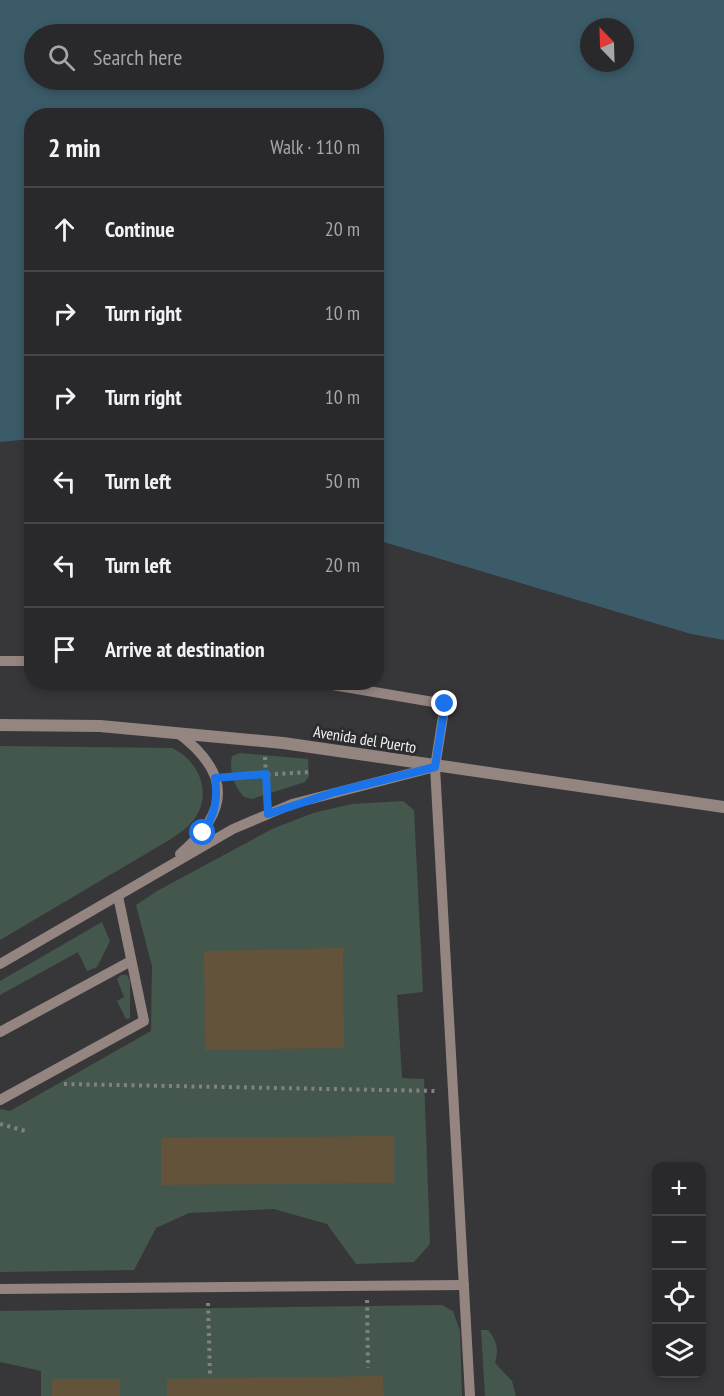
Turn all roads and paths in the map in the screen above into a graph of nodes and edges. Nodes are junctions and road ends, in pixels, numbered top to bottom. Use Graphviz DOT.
graph roads {
  1 [pos="0,660"];
  2 [pos="24,661"];
  3 [pos="362,690"];
  4 [pos="0,725"];
  5 [pos="178,733"];
  6 [pos="265,755"];
  7 [pos="435,767"];
  8 [pos="310,771"];
  9 [pos="266,774"];
  10 [pos="215,778"];
  11 [pos="724,807"];
  12 [pos="268,814"];
  13 [pos="160,872"];
  14 [pos="118,896"];
  15 [pos="132,961"];
  16 [pos="0,964"];
  17 [pos="0,1032"];
  18 [pos="30,1083"];
  19 [pos="453,1091"];
  20 [pos="0,1100"];
  21 [pos="0,1124"];
  22 [pos="30,1132"];
  23 [pos="464,1285"];
  24 [pos="367,1286"];
  25 [pos="208,1288"];
  26 [pos="0,1289"];
  27 [pos="368,1368"];
  28 [pos="210,1374"];
  29 [pos="470,1396"];
  1 -- 2 [label="lane"];
  3 -- 7 [label="lane"];
  4 -- 5 [label="street, Avenida del Puerto"];
  5 -- 7 [label="street, Avenida del Puerto"];
  5 -- 10 [label="lane"];
  6 -- 9 [label="path"];
  7 -- 11 [label="street, Avenida del Puerto"];
  7 -- 12 [label="lane"];
  7 -- 19 [label="lane"];
  8 -- 9 [label="path"];
  9 -- 10 [label="path"];
  9 -- 12 [label="path"];
  10 -- 13 [label="lane"];
  12 -- 13 [label="lane"];
  13 -- 14 [label="lane"];
  14 -- 15 [label="lane"];
  14 -- 16 [label="lane"];
  15 -- 17 [label="lane"];
  15 -- 18 [label="lane"];
  18 -- 19 [label="path"];
  18 -- 20 [label="lane"];
  19 -- 23 [label="lane"];
  21 -- 22 [label="path"];
  23 -- 24 [label="lane"];
  23 -- 29 [label="lane"];
  24 -- 25 [label="lane"];
  24 -- 27 [label="path"];
  25 -- 26 [label="lane"];
  25 -- 28 [label="path"];
}
